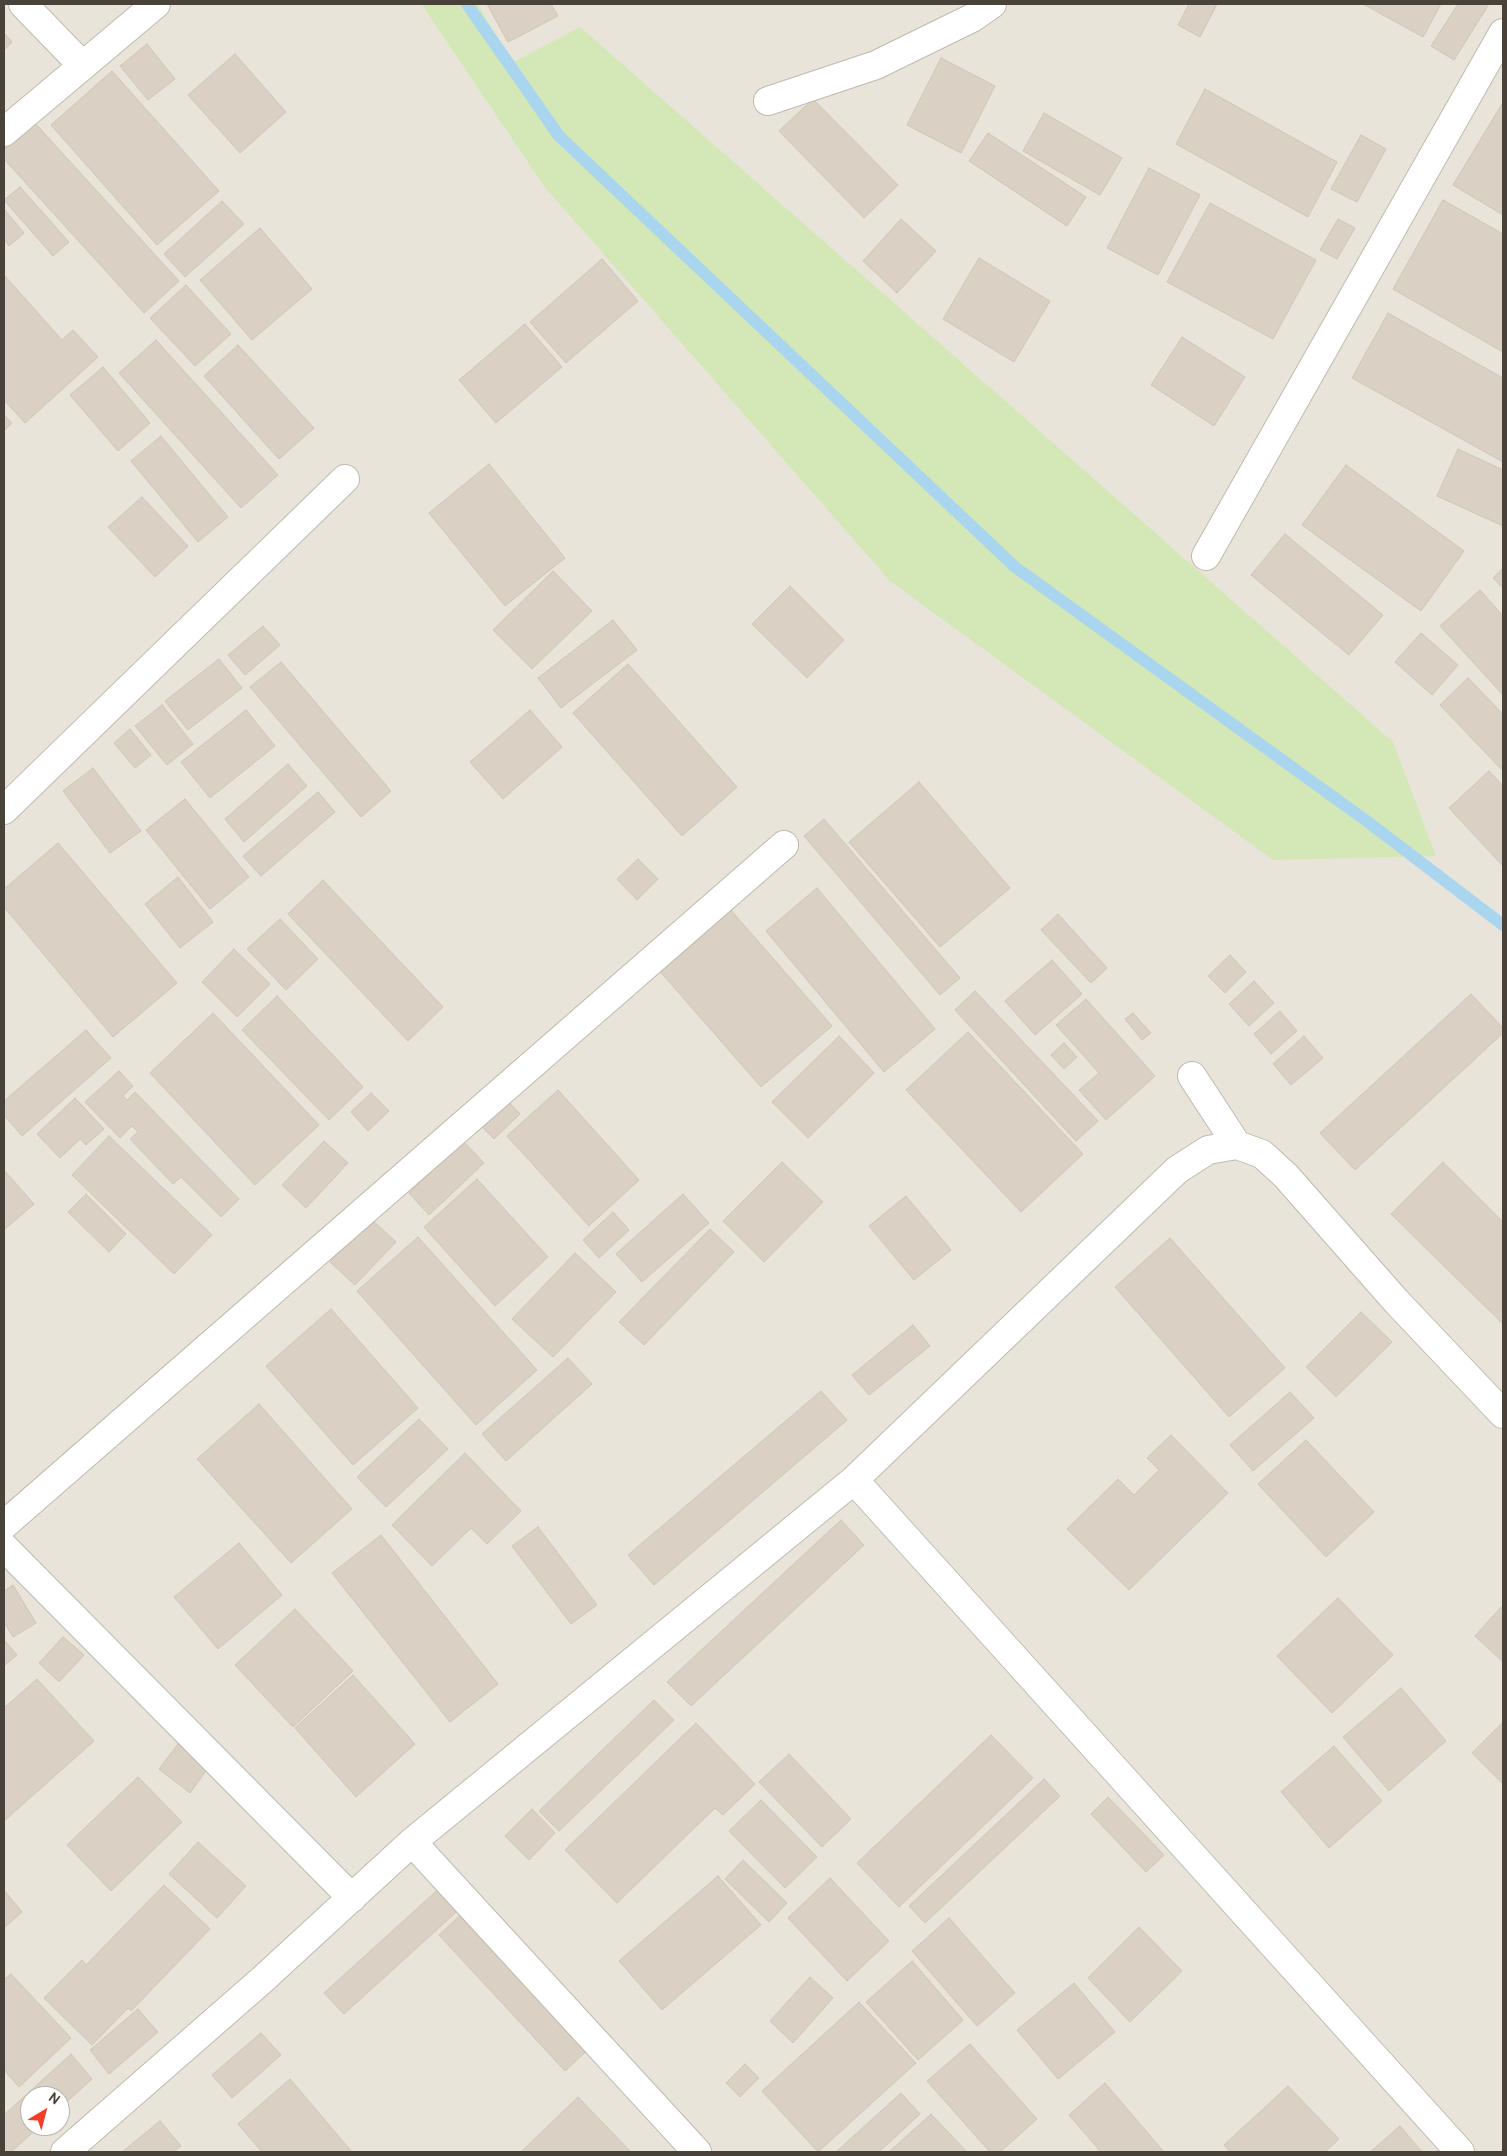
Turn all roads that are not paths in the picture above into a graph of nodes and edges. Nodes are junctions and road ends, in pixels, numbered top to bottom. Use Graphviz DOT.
graph roads {
  1 [pos="22,4"];
  2 [pos="156,4"];
  3 [pos="992,4"];
  4 [pos="1503,34"];
  5 [pos="83,66"];
  6 [pos="768,102"];
  7 [pos="4,132"];
  8 [pos="345,479"];
  9 [pos="1206,556"];
  10 [pos="4,810"];
  11 [pos="784,845"];
  12 [pos="1192,1076"];
  13 [pos="1237,1145"];
  14 [pos="1503,1414"];
  15 [pos="854,1480"];
  16 [pos="4,1525"];
  17 [pos="4,1547"];
  18 [pos="412,1842"];
  19 [pos="352,1898"];
  20 [pos="65,2152"];
  21 [pos="697,2152"];
  22 [pos="1460,2152"];
  1 -- 5 [label="street"];
  2 -- 5 [label="street"];
  3 -- 6 [label="street"];
  4 -- 9 [label="street"];
  5 -- 7 [label="street"];
  8 -- 10 [label="street"];
  11 -- 16 [label="street"];
  12 -- 13 [label="street"];
  13 -- 14 [label="street"];
  13 -- 15 [label="street"];
  15 -- 18 [label="street"];
  15 -- 22 [label="street"];
  17 -- 19 [label="street"];
  18 -- 19 [label="street"];
  18 -- 21 [label="street"];
  19 -- 20 [label="street"];
}
